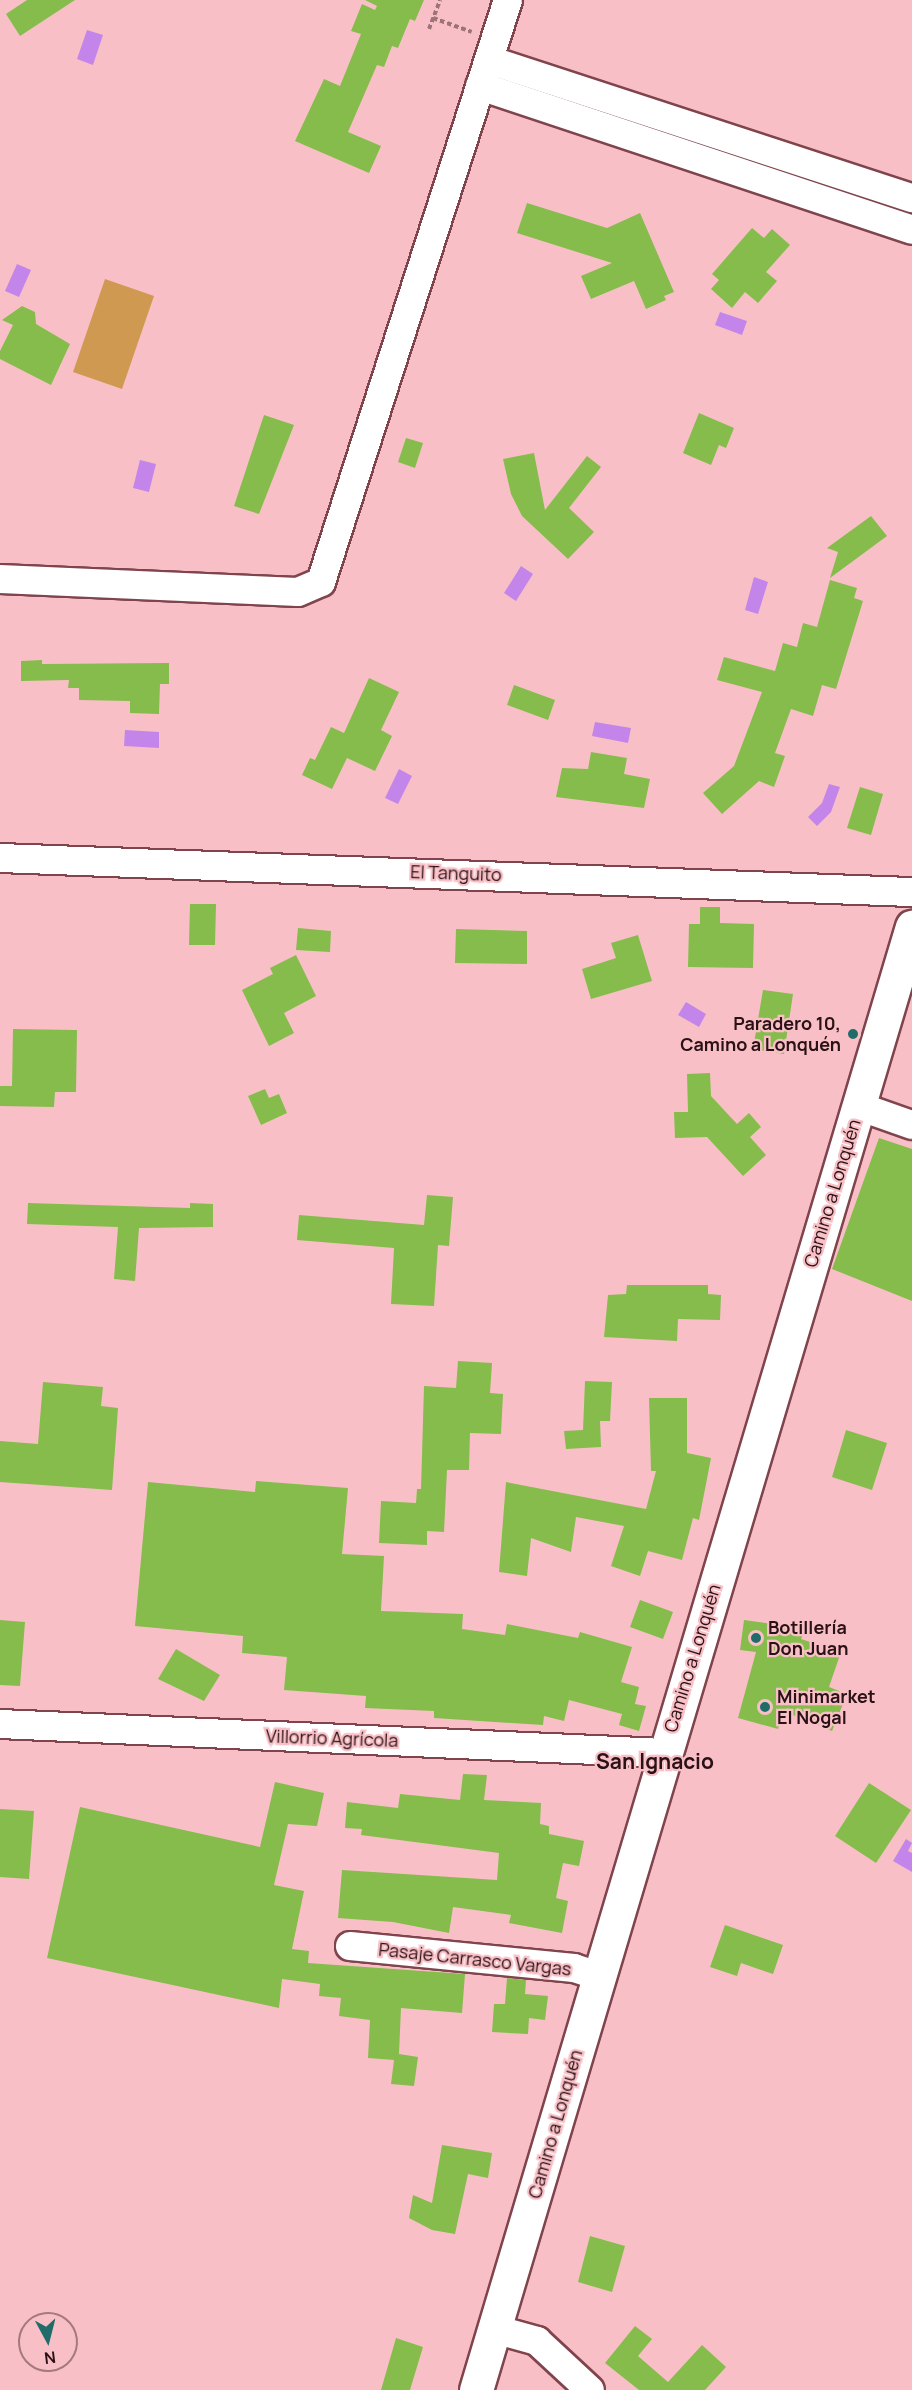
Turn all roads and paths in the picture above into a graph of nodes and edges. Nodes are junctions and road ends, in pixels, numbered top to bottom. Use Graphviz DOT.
graph roads {
  1 [pos="440,0"];
  2 [pos="508,0"];
  3 [pos="433,18"];
  4 [pos="429,29"];
  5 [pos="492,50"];
  6 [pos="480,86"];
  7 [pos="912,198"];
  8 [pos="912,230"];
  9 [pos="0,579"];
  10 [pos="0,858"];
  11 [pos="912,892"];
  12 [pos="912,927"];
  13 [pos="858,1106"];
  14 [pos="912,1125"];
  15 [pos="0,1724"];
  16 [pos="664,1753"];
  17 [pos="350,1946"];
  18 [pos="598,1976"];
  19 [pos="494,2329"];
  20 [pos="476,2390"];
  21 [pos="590,2390"];
  1 -- 3 [label="path"];
  2 -- 5 [label="street"];
  3 -- 4 [label="path"];
  3 -- 5 [label="path"];
  5 -- 6 [label="street"];
  5 -- 7 [label="street"];
  6 -- 8 [label="street"];
  6 -- 9 [label="street"];
  10 -- 11 [label="street, El Tanguito"];
  12 -- 13 [label="main road, Camino a Lonquén"];
  13 -- 14 [label="street"];
  13 -- 16 [label="main road, Camino a Lonquén"];
  15 -- 16 [label="street, Villorrio Agrícola"];
  16 -- 18 [label="main road, Camino a Lonquén"];
  17 -- 18 [label="street, Pasaje Carrasco Vargas"];
  18 -- 19 [label="main road, Camino a Lonquén"];
  19 -- 20 [label="main road, Camino a Lonquén"];
  19 -- 21 [label="street"];
}
